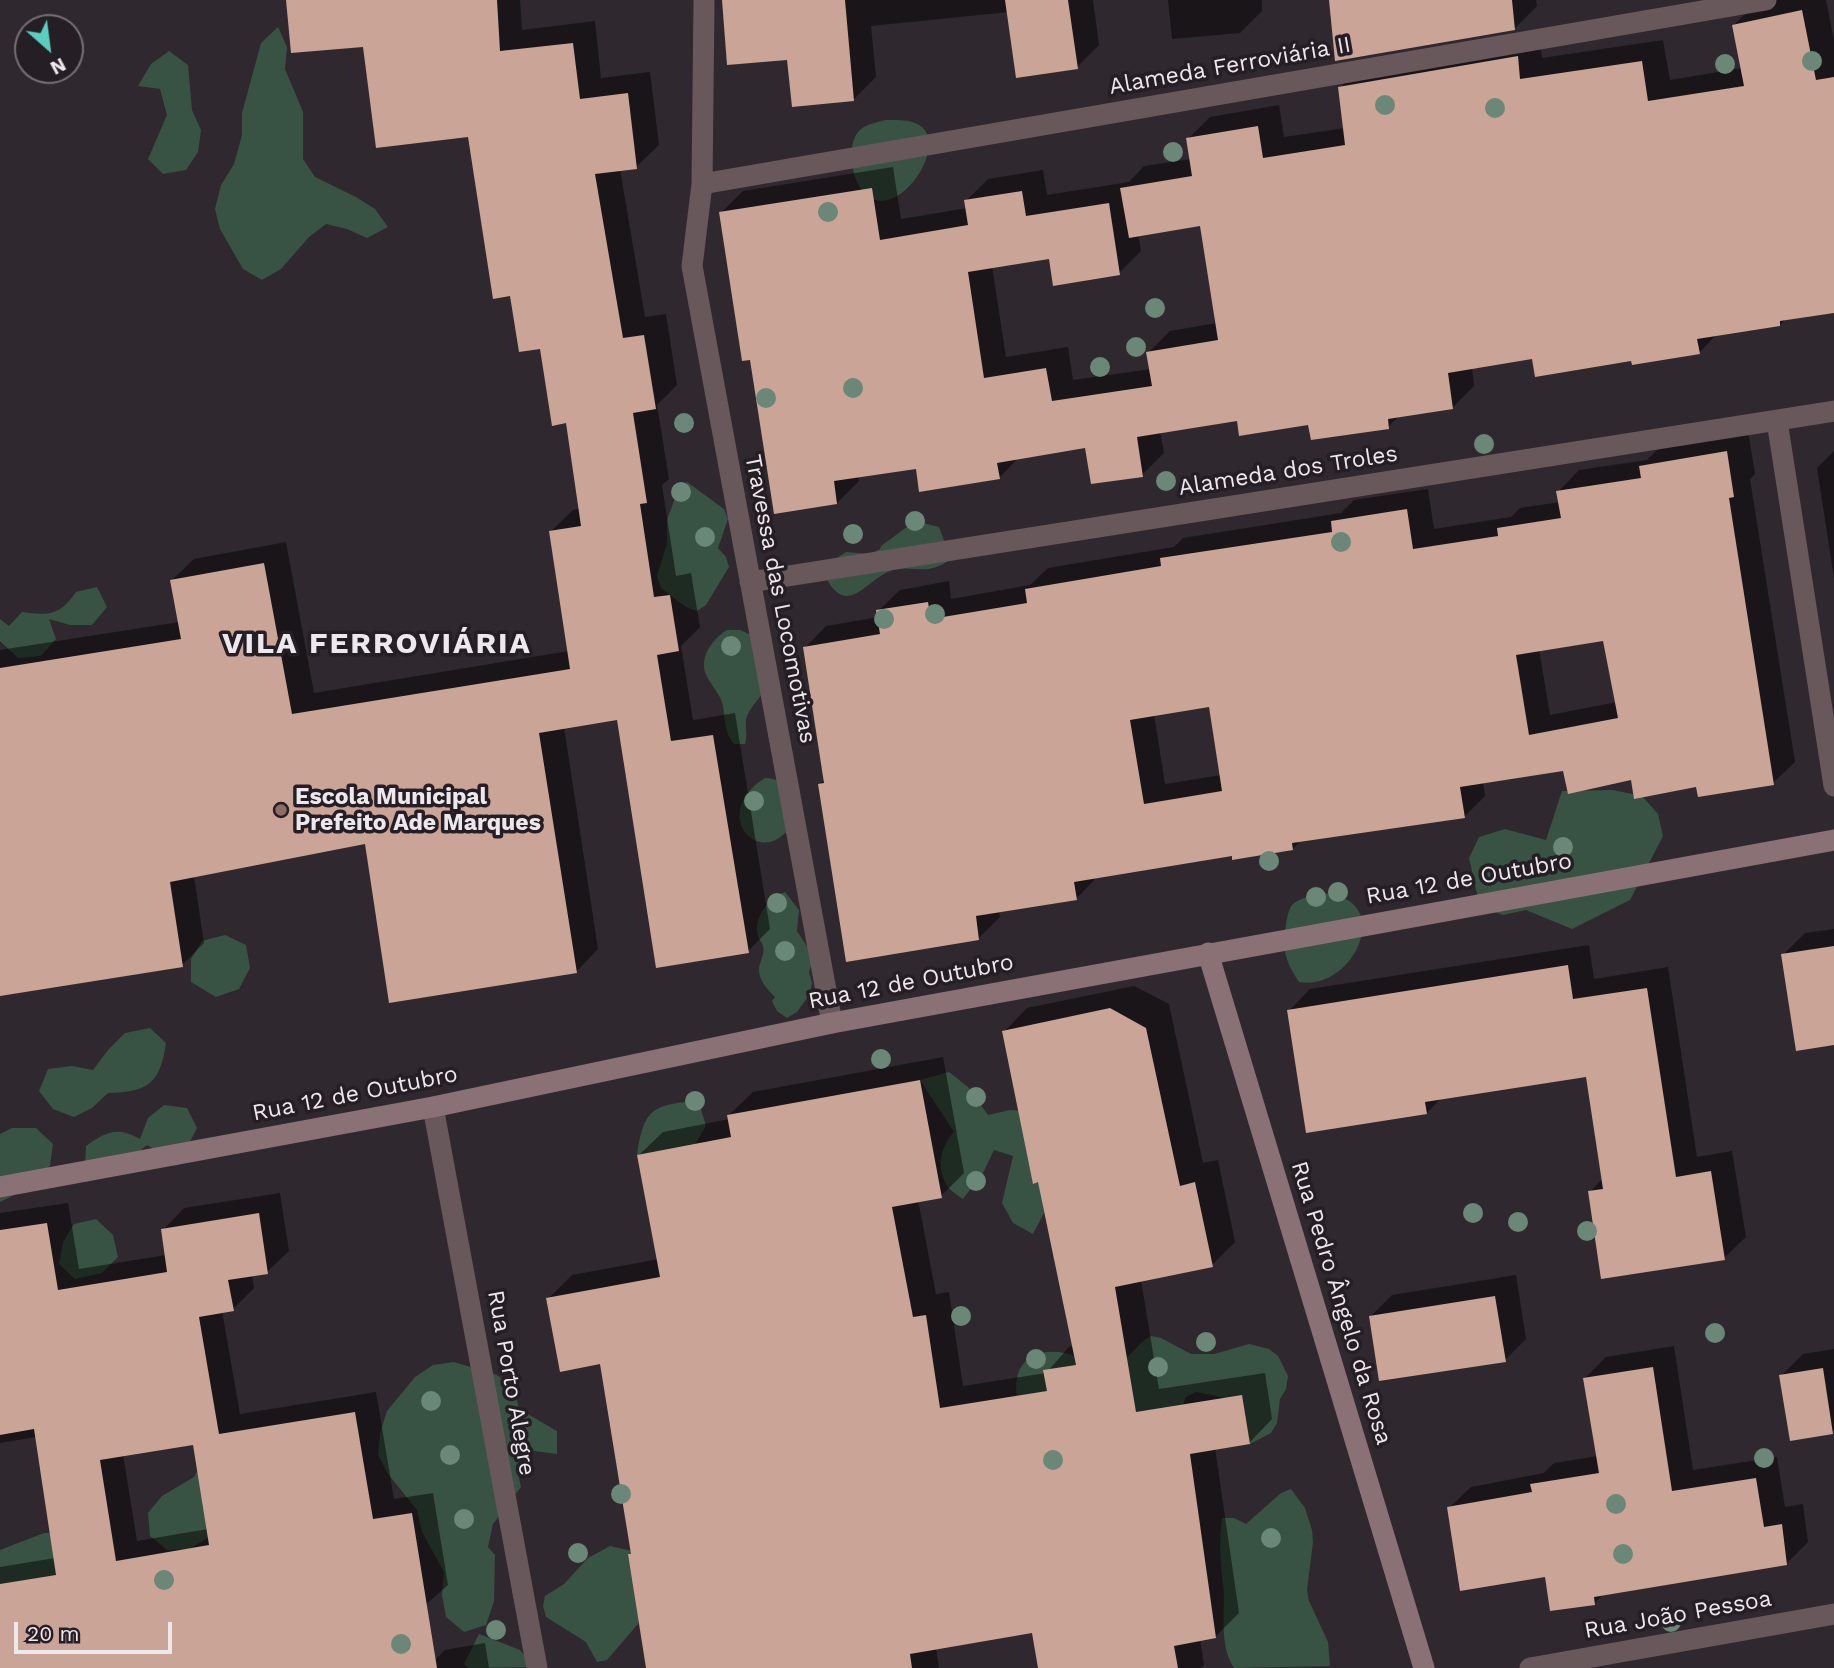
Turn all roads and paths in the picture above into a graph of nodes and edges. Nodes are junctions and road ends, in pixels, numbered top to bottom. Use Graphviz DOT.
graph roads {
  1 [pos="704,0"];
  2 [pos="1766,0"];
  3 [pos="702,184"];
  4 [pos="1834,411"];
  5 [pos="1777,421"];
  6 [pos="750,582"];
  7 [pos="1834,786"];
  8 [pos="1834,840"];
  9 [pos="1208,953"];
  10 [pos="832,1023"];
  11 [pos="433,1107"];
  12 [pos="0,1187"];
  13 [pos="1834,1614"];
  14 [pos="537,1668"];
  15 [pos="1424,1668"];
  16 [pos="1530,1668"];
  1 -- 3 [label="street, Travessa das Locomotivas"];
  2 -- 3 [label="street, Alameda Ferroviária II"];
  3 -- 6 [label="street, Travessa das Locomotivas"];
  4 -- 5 [label="street, Alameda dos Troles"];
  5 -- 6 [label="street, Alameda dos Troles"];
  5 -- 7 [label="street"];
  6 -- 10 [label="street, Travessa das Locomotivas"];
  8 -- 9 [label="main road, Rua 12 de Outubro"];
  9 -- 10 [label="main road, Rua 12 de Outubro"];
  9 -- 15 [label="main road, Rua Pedro Ângelo da Rosa"];
  10 -- 11 [label="main road, Rua 12 de Outubro"];
  11 -- 12 [label="main road, Rua 12 de Outubro"];
  11 -- 14 [label="street, Rua Porto Alegre"];
  13 -- 16 [label="street, Rua João Pessoa"];
}
